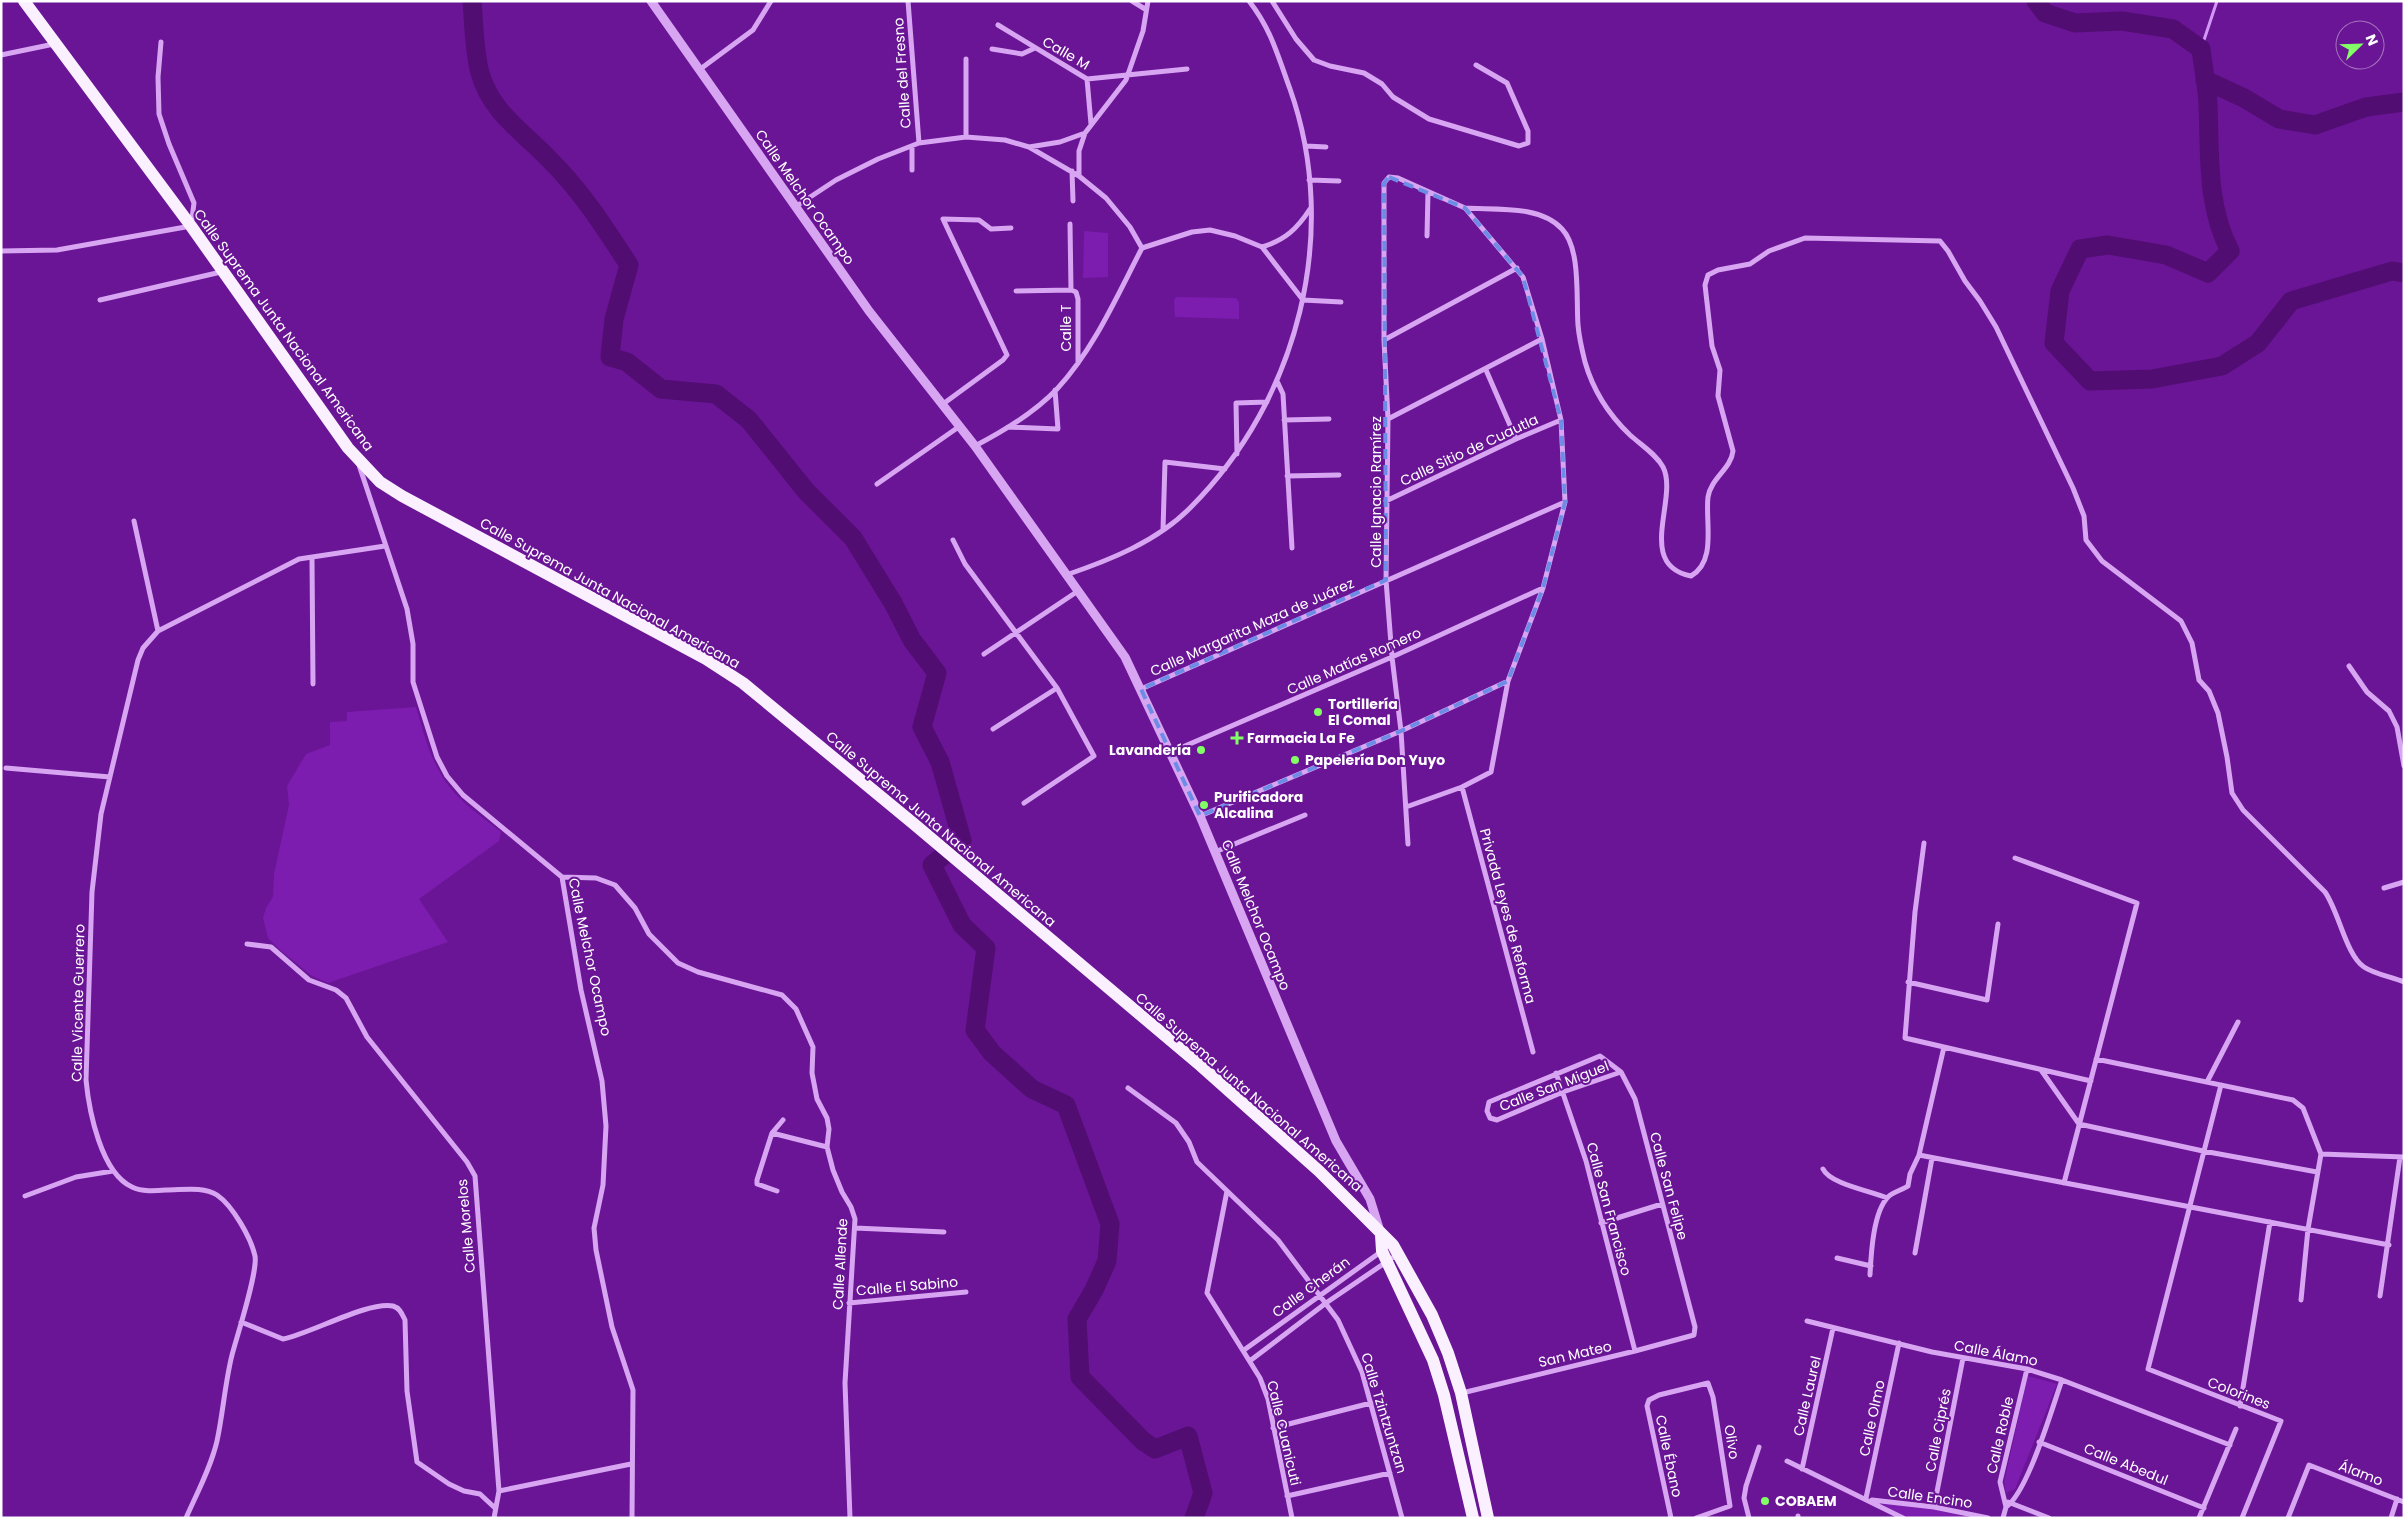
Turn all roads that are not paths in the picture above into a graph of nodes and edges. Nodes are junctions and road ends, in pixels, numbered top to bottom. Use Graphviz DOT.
graph roads {
  1 [pos="651,1"];
  2 [pos="772,1"];
  3 [pos="908,1"];
  4 [pos="1132,1"];
  5 [pos="1148,1"];
  6 [pos="1249,1"];
  7 [pos="1272,1"];
  8 [pos="25,2"];
  9 [pos="1145,9"];
  10 [pos="998,25"];
  11 [pos="161,42"];
  12 [pos="54,44"];
  13 [pos="1035,48"];
  14 [pos="992,49"];
  15 [pos="1,55"];
  16 [pos="966,59"];
  17 [pos="1476,65"];
  18 [pos="1187,69"];
  19 [pos="699,70"];
  20 [pos="1129,74"];
  21 [pos="1087,79"];
  22 [pos="1091,124"];
  23 [pos="1085,133"];
  24 [pos="966,137"];
  25 [pos="919,142"];
  26 [pos="912,146"];
  27 [pos="1306,146"];
  28 [pos="1326,146"];
  29 [pos="1029,147"];
  30 [pos="912,170"];
  31 [pos="1072,171"];
  32 [pos="1079,176"];
  33 [pos="1309,180"];
  34 [pos="1339,181"];
  35 [pos="1428,192"];
  36 [pos="1074,201"];
  37 [pos="795,207"];
  38 [pos="1465,208"];
  39 [pos="1310,209"];
  40 [pos="1070,224"];
  41 [pos="191,226"];
  42 [pos="1011,228"];
  43 [pos="1427,236"];
  44 [pos="1262,246"];
  45 [pos="1142,248"];
  46 [pos="1,251"];
  47 [pos="1517,268"];
  48 [pos="223,271"];
  49 [pos="1071,290"];
  50 [pos="1016,292"];
  51 [pos="100,300"];
  52 [pos="1304,300"];
  53 [pos="1341,302"];
  54 [pos="1542,339"];
  55 [pos="1384,340"];
  56 [pos="1078,364"];
  57 [pos="1486,370"];
  58 [pos="1277,381"];
  59 [pos="1056,390"];
  60 [pos="1267,402"];
  61 [pos="943,404"];
  62 [pos="1329,419"];
  63 [pos="1388,419"];
  64 [pos="1284,420"];
  65 [pos="1561,420"];
  66 [pos="960,426"];
  67 [pos="1008,427"];
  68 [pos="1516,439"];
  69 [pos="975,446"];
  70 [pos="1237,454"];
  71 [pos="358,461"];
  72 [pos="1225,469"];
  73 [pos="1339,475"];
  74 [pos="1287,476"];
  75 [pos="877,484"];
  76 [pos="1386,500"];
  77 [pos="1565,502"];
  78 [pos="134,522"];
  79 [pos="1163,530"];
  80 [pos="953,540"];
  81 [pos="385,546"];
  82 [pos="1292,548"];
  83 [pos="312,559"];
  84 [pos="1065,575"];
  85 [pos="1386,580"];
  86 [pos="1543,588"];
  87 [pos="1078,591"];
  88 [pos="158,631"];
  89 [pos="1016,632"];
  90 [pos="984,654"];
  91 [pos="1392,657"];
  92 [pos="2349,666"];
  93 [pos="1508,681"];
  94 [pos="313,684"];
  95 [pos="1057,688"];
  96 [pos="1141,689"];
  97 [pos="993,729"];
  98 [pos="1401,732"];
  99 [pos="1171,752"];
  100 [pos="2404,766"];
  101 [pos="6,768"];
  102 [pos="110,777"];
  103 [pos="1462,787"];
  104 [pos="1024,802"];
  105 [pos="1406,807"];
  106 [pos="1305,815"];
  107 [pos="1200,816"];
  108 [pos="1924,843"];
  109 [pos="1408,844"];
  110 [pos="1215,852"];
  111 [pos="2016,858"];
  112 [pos="562,877"];
  113 [pos="2404,882"];
  114 [pos="2384,888"];
  115 [pos="1998,924"];
  116 [pos="247,944"];
  117 [pos="1908,982"];
  118 [pos="2404,982"];
  119 [pos="2238,1022"];
  120 [pos="1944,1047"];
  121 [pos="1533,1052"];
  122 [pos="2096,1059"];
  123 [pos="2041,1070"];
  124 [pos="1621,1072"];
  125 [pos="1556,1073"];
  126 [pos="2091,1081"];
  127 [pos="2207,1082"];
  128 [pos="2221,1085"];
  129 [pos="1128,1088"];
  130 [pos="1563,1092"];
  131 [pos="783,1120"];
  132 [pos="2080,1124"];
  133 [pos="772,1133"];
  134 [pos="827,1147"];
  135 [pos="2203,1151"];
  136 [pos="2321,1154"];
  137 [pos="1919,1155"];
  138 [pos="2402,1157"];
  139 [pos="1932,1158"];
  140 [pos="1823,1169"];
  141 [pos="113,1171"];
  142 [pos="2316,1172"];
  143 [pos="2064,1183"];
  144 [pos="777,1191"];
  145 [pos="1227,1191"];
  146 [pos="25,1196"];
  147 [pos="1887,1198"];
  148 [pos="1662,1204"];
  149 [pos="2190,1207"];
  150 [pos="2270,1222"];
  151 [pos="1601,1223"];
  152 [pos="855,1228"];
  153 [pos="2308,1229"];
  154 [pos="944,1232"];
  155 [pos="1380,1233"];
  156 [pos="2389,1245"];
  157 [pos="1390,1253"];
  158 [pos="1915,1253"];
  159 [pos="1837,1258"];
  160 [pos="1871,1266"];
  161 [pos="1870,1275"];
  162 [pos="966,1292"];
  163 [pos="1320,1294"];
  164 [pos="2380,1296"];
  165 [pos="2301,1300"];
  166 [pos="849,1303"];
  167 [pos="1326,1303"];
  168 [pos="241,1322"];
  169 [pos="1808,1322"];
  170 [pos="1833,1328"];
  171 [pos="1694,1335"];
  172 [pos="1899,1343"];
  173 [pos="1244,1350"];
  174 [pos="1635,1352"];
  175 [pos="1964,1358"];
  176 [pos="1251,1360"];
  177 [pos="2027,1368"];
  178 [pos="2062,1380"];
  179 [pos="1708,1382"];
  180 [pos="1461,1393"];
  181 [pos="1371,1404"];
  182 [pos="2240,1406"];
  183 [pos="1273,1428"];
  184 [pos="2236,1429"];
  185 [pos="2039,1442"];
  186 [pos="2230,1445"];
  187 [pos="1759,1447"];
  188 [pos="1787,1460"];
  189 [pos="632,1464"];
  190 [pos="1802,1469"];
  191 [pos="1390,1473"];
  192 [pos="499,1491"];
  193 [pos="1287,1496"];
  194 [pos="1867,1499"];
  195 [pos="2397,1499"];
  196 [pos="2003,1500"];
  197 [pos="2404,1502"];
  198 [pos="2011,1503"];
  199 [pos="1934,1507"];
  200 [pos="2006,1507"];
  201 [pos="495,1508"];
  202 [pos="2204,1508"];
  203 [pos="1707,1517"];
  204 [pos="186,1518"];
  205 [pos="494,1518"];
  206 [pos="632,1518"];
  207 [pos="850,1518"];
  208 [pos="1292,1518"];
  209 [pos="1402,1518"];
  210 [pos="1473,1518"];
  211 [pos="1488,1518"];
  212 [pos="1671,1518"];
  213 [pos="1696,1518"];
  214 [pos="1748,1518"];
  215 [pos="1903,1518"];
  216 [pos="1988,1518"];
  217 [pos="2003,1518"];
  218 [pos="2048,1518"];
  219 [pos="2199,1518"];
  220 [pos="2242,1518"];
  221 [pos="2288,1518"];
  222 [pos="2391,1518"];
  1 -- 19 [label="street, Calle Melchor Ocampo"];
  2 -- 19 [label="street"];
  3 -- 25 [label="street, Calle del Fresno"];
  4 -- 9 [label="street"];
  5 -- 9 [label="street"];
  6 -- 27 [label="street"];
  7 -- 17 [label="street"];
  8 -- 12 [label="main road, Calle Suprema Junta Nacional Americana"];
  9 -- 20 [label="street"];
  10 -- 13 [label="street, Calle M"];
  11 -- 41 [label="street"];
  12 -- 15 [label="street"];
  12 -- 41 [label="main road, Calle Suprema Junta Nacional Americana"];
  13 -- 14 [label="street"];
  13 -- 21 [label="street, Calle M"];
  16 -- 24 [label="street"];
  18 -- 20 [label="street, Calle M"];
  19 -- 37 [label="street, Calle Melchor Ocampo"];
  20 -- 21 [label="street, Calle M"];
  20 -- 22 [label="street"];
  21 -- 22 [label="street"];
  22 -- 23 [label="street"];
  23 -- 29 [label="street"];
  23 -- 32 [label="street"];
  24 -- 25 [label="street"];
  24 -- 29 [label="street"];
  25 -- 26 [label="street"];
  26 -- 30 [label="street"];
  26 -- 37 [label="street"];
  27 -- 28 [label="street"];
  27 -- 33 [label="street"];
  29 -- 31 [label="street"];
  31 -- 32 [label="street"];
  31 -- 36 [label="street"];
  32 -- 45 [label="street"];
  33 -- 34 [label="street"];
  33 -- 39 [label="street"];
  35 -- 38 [label="street"];
  35 -- 43 [label="street"];
  35 -- 55 [label="street, Calle Ignacio Ramírez"];
  37 -- 61 [label="street, Calle Melchor Ocampo"];
  38 -- 47 [label="street"];
  38 -- 118 [label="street"];
  39 -- 44 [label="street"];
  39 -- 52 [label="street"];
  40 -- 49 [label="street"];
  41 -- 46 [label="street"];
  41 -- 48 [label="main road, Calle Suprema Junta Nacional Americana"];
  42 -- 61 [label="street"];
  44 -- 45 [label="street"];
  44 -- 52 [label="street"];
  45 -- 56 [label="street"];
  47 -- 54 [label="street"];
  47 -- 55 [label="street"];
  48 -- 51 [label="street"];
  48 -- 71 [label="main road, Calle Suprema Junta Nacional Americana"];
  49 -- 50 [label="street, Calle T"];
  49 -- 56 [label="street, Calle T"];
  52 -- 53 [label="street"];
  52 -- 58 [label="street"];
  54 -- 57 [label="street"];
  54 -- 65 [label="street"];
  55 -- 63 [label="street, Calle Ignacio Ramírez"];
  56 -- 59 [label="street"];
  57 -- 63 [label="street"];
  57 -- 68 [label="street"];
  58 -- 60 [label="street"];
  58 -- 64 [label="street"];
  59 -- 67 [label="street"];
  59 -- 67 [label="street"];
  60 -- 70 [label="street"];
  60 -- 70 [label="street"];
  61 -- 66 [label="street, Calle Melchor Ocampo"];
  62 -- 64 [label="street"];
  63 -- 76 [label="street, Calle Ignacio Ramírez"];
  64 -- 74 [label="street"];
  65 -- 68 [label="street, Calle Sitio de Cuautla"];
  65 -- 77 [label="street"];
  66 -- 69 [label="street, Calle Melchor Ocampo"];
  66 -- 75 [label="street"];
  67 -- 69 [label="street"];
  68 -- 76 [label="street, Calle Sitio de Cuautla"];
  69 -- 84 [label="street, Calle Melchor Ocampo"];
  70 -- 72 [label="street"];
  71 -- 81 [label="street, Calle Melchor Ocampo"];
  71 -- 155 [label="main road, Calle Suprema Junta Nacional Americana"];
  72 -- 79 [label="street"];
  72 -- 79 [label="street"];
  73 -- 74 [label="street"];
  74 -- 82 [label="street"];
  76 -- 85 [label="street, Calle Ignacio Ramírez"];
  77 -- 85 [label="street, Calle Margarita Maza de Juárez"];
  77 -- 86 [label="street"];
  78 -- 88 [label="street"];
  79 -- 84 [label="street"];
  80 -- 89 [label="street"];
  81 -- 83 [label="street, Calle Vicente Guerrero"];
  81 -- 112 [label="street, Calle Melchor Ocampo"];
  83 -- 88 [label="street, Calle Vicente Guerrero"];
  83 -- 94 [label="street"];
  84 -- 87 [label="street, Calle Melchor Ocampo"];
  85 -- 91 [label="street, Calle Ignacio Ramírez"];
  85 -- 96 [label="street, Calle Margarita Maza de Juárez"];
  86 -- 91 [label="street, Calle Matías Romero"];
  86 -- 93 [label="street"];
  87 -- 89 [label="street"];
  87 -- 96 [label="street, Calle Melchor Ocampo"];
  88 -- 102 [label="street, Calle Vicente Guerrero"];
  89 -- 90 [label="street"];
  89 -- 95 [label="street"];
  91 -- 98 [label="street, Calle Ignacio Ramírez"];
  91 -- 99 [label="street, Calle Matías Romero"];
  92 -- 100 [label="street"];
  93 -- 98 [label="street"];
  93 -- 103 [label="street"];
  95 -- 97 [label="street"];
  95 -- 104 [label="street"];
  96 -- 99 [label="street, Calle Melchor Ocampo"];
  98 -- 105 [label="street, Calle Ignacio Ramírez"];
  98 -- 107 [label="street"];
  99 -- 107 [label="street, Calle Melchor Ocampo"];
  101 -- 102 [label="street"];
  102 -- 141 [label="street, Calle Vicente Guerrero"];
  103 -- 105 [label="street"];
  103 -- 121 [label="street, Privada Leyes de Reforma"];
  105 -- 109 [label="street, Calle Ignacio Ramírez"];
  106 -- 110 [label="street"];
  107 -- 110 [label="street, Calle Melchor Ocampo"];
  108 -- 117 [label="street"];
  110 -- 155 [label="street, Calle Melchor Ocampo"];
  111 -- 122 [label="street"];
  112 -- 134 [label="street, Calle Allende"];
  112 -- 189 [label="street, Calle Melchor Ocampo"];
  113 -- 114 [label="street"];
  115 -- 117 [label="street"];
  116 -- 192 [label="street, Calle Morelos"];
  117 -- 120 [label="street"];
  119 -- 127 [label="street"];
  120 -- 123 [label="street"];
  120 -- 137 [label="street"];
  122 -- 126 [label="street"];
  122 -- 127 [label="street"];
  123 -- 126 [label="street"];
  123 -- 132 [label="street"];
  124 -- 125 [label="street, Calle San Felipe"];
  124 -- 130 [label="street, Calle San Miguel"];
  124 -- 148 [label="street, Calle San Felipe"];
  125 -- 130 [label="street, Calle San Francisco"];
  125 -- 130 [label="street, Calle San Miguel"];
  126 -- 132 [label="street"];
  127 -- 128 [label="street"];
  128 -- 135 [label="street"];
  128 -- 136 [label="street"];
  129 -- 145 [label="street, Calle Tzintzuntzan"];
  130 -- 151 [label="street, Calle San Francisco"];
  131 -- 133 [label="street"];
  132 -- 135 [label="street"];
  132 -- 143 [label="street"];
  133 -- 134 [label="street"];
  133 -- 144 [label="street"];
  134 -- 152 [label="street, Calle Allende"];
  135 -- 142 [label="street"];
  135 -- 149 [label="street"];
  136 -- 138 [label="street"];
  136 -- 142 [label="street"];
  137 -- 139 [label="street"];
  137 -- 147 [label="street"];
  138 -- 156 [label="street"];
  139 -- 143 [label="street"];
  139 -- 158 [label="street"];
  140 -- 147 [label="street"];
  141 -- 146 [label="street"];
  141 -- 168 [label="street, Calle Vicente Guerrero"];
  142 -- 153 [label="street"];
  143 -- 149 [label="street"];
  145 -- 163 [label="street, Calle Tzintzuntzan"];
  145 -- 173 [label="street, Calle Cuanicuti"];
  147 -- 160 [label="street"];
  148 -- 151 [label="street"];
  148 -- 171 [label="street, Calle San Felipe"];
  149 -- 150 [label="street"];
  149 -- 182 [label="street, Colorines"];
  150 -- 153 [label="street"];
  150 -- 182 [label="street"];
  151 -- 174 [label="street, Calle San Francisco"];
  152 -- 154 [label="street"];
  152 -- 166 [label="street, Calle Allende"];
  153 -- 156 [label="street"];
  153 -- 165 [label="street"];
  155 -- 157 [label="main road"];
  156 -- 164 [label="street"];
  157 -- 163 [label="street, Calle Cherán"];
  157 -- 167 [label="street, Calle Cherán"];
  157 -- 180 [label="main road"];
  157 -- 210 [label="main road"];
  159 -- 160 [label="street"];
  160 -- 161 [label="street"];
  162 -- 166 [label="street, Calle El Sabino"];
  163 -- 167 [label="street, Calle Tzintzuntzan"];
  163 -- 173 [label="street, Calle Cherán"];
  166 -- 207 [label="street, Calle Allende"];
  167 -- 176 [label="street, Calle Cherán"];
  167 -- 181 [label="street, Calle Tzintzuntzan"];
  168 -- 201 [label="street"];
  168 -- 204 [label="street, Calle Vicente Guerrero"];
  169 -- 170 [label="street, Calle Álamo"];
  170 -- 172 [label="street, Calle Álamo"];
  170 -- 190 [label="street, Calle Laurel"];
  171 -- 174 [label="street, San Mateo"];
  172 -- 175 [label="street, Calle Álamo"];
  172 -- 194 [label="street, Calle Olmo"];
  173 -- 176 [label="street, Calle Cuanicuti"];
  174 -- 180 [label="street, San Mateo"];
  175 -- 177 [label="street, Calle Álamo"];
  175 -- 199 [label="street, Calle Ciprés"];
  176 -- 183 [label="street, Calle Cuanicuti"];
  177 -- 178 [label="street, Calle Álamo"];
  177 -- 196 [label="street, Calle Roble"];
  178 -- 185 [label="street"];
  178 -- 186 [label="street, Calle Álamo"];
  179 -- 203 [label="street, Olivo"];
  179 -- 212 [label="street, Calle Ébano"];
  180 -- 211 [label="main road"];
  181 -- 183 [label="street"];
  181 -- 191 [label="street, Calle Tzintzuntzan"];
  182 -- 220 [label="street, Colorines"];
  183 -- 193 [label="street, Calle Cuanicuti"];
  184 -- 186 [label="street"];
  185 -- 198 [label="street"];
  185 -- 202 [label="street, Calle Abedul"];
  186 -- 202 [label="street"];
  187 -- 214 [label="street"];
  188 -- 190 [label="street, Calle Encino"];
  189 -- 192 [label="street"];
  189 -- 206 [label="street, Calle Melchor Ocampo"];
  190 -- 194 [label="street, Calle Encino"];
  191 -- 193 [label="street"];
  191 -- 209 [label="street, Calle Tzintzuntzan"];
  192 -- 201 [label="street, Calle Morelos"];
  193 -- 208 [label="street, Calle Cuanicuti"];
  194 -- 199 [label="street, Calle Encino"];
  194 -- 215 [label="street, Calle Encino"];
  195 -- 197 [label="street, Álamo"];
  195 -- 221 [label="street, Álamo"];
  195 -- 222 [label="street"];
  196 -- 198 [label="street"];
  196 -- 200 [label="street, Calle Roble"];
  198 -- 200 [label="street"];
  198 -- 218 [label="street"];
  199 -- 216 [label="street, Calle Encino"];
  200 -- 217 [label="street"];
  201 -- 205 [label="street, Calle Morelos"];
  202 -- 219 [label="street"];
  203 -- 213 [label="street"];
}
